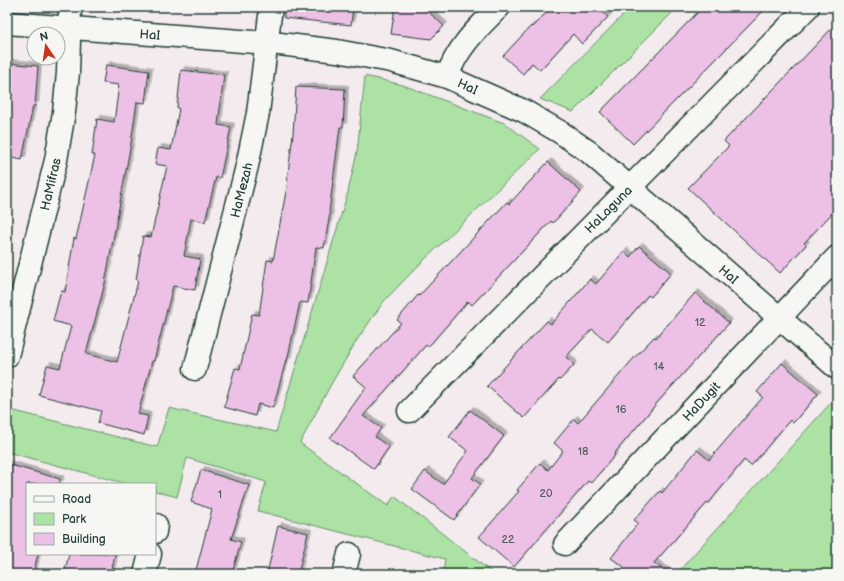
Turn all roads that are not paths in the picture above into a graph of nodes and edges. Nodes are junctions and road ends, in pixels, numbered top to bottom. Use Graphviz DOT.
graph roads {
  1 [pos="271,7"];
  2 [pos="499,7"];
  3 [pos="808,7"];
  4 [pos="69,18"];
  5 [pos="7,23"];
  6 [pos="267,43"];
  7 [pos="447,77"];
  8 [pos="630,187"];
  9 [pos="837,257"];
  10 [pos="779,318"];
  11 [pos="7,356"];
  12 [pos="837,368"];
  13 [pos="195,369"];
  14 [pos="409,411"];
  15 [pos="565,544"];
  16 [pos="150,555"];
  17 [pos="145,574"];
  1 -- 6 [label="street, HaMezah"];
  2 -- 7 [label="street"];
  3 -- 8 [label="street, HaLaguna"];
  4 -- 5 [label="street, HaI"];
  4 -- 6 [label="street, HaI"];
  4 -- 11 [label="street, HaMifras"];
  6 -- 7 [label="street, HaI"];
  6 -- 13 [label="street, HaMezah"];
  7 -- 8 [label="street, HaI"];
  8 -- 10 [label="street, HaI"];
  8 -- 14 [label="street, HaLaguna"];
  9 -- 10 [label="street, HaDugit"];
  10 -- 12 [label="street, HaI"];
  10 -- 15 [label="street, HaDugit"];
  16 -- 17 [label="street"];
}
